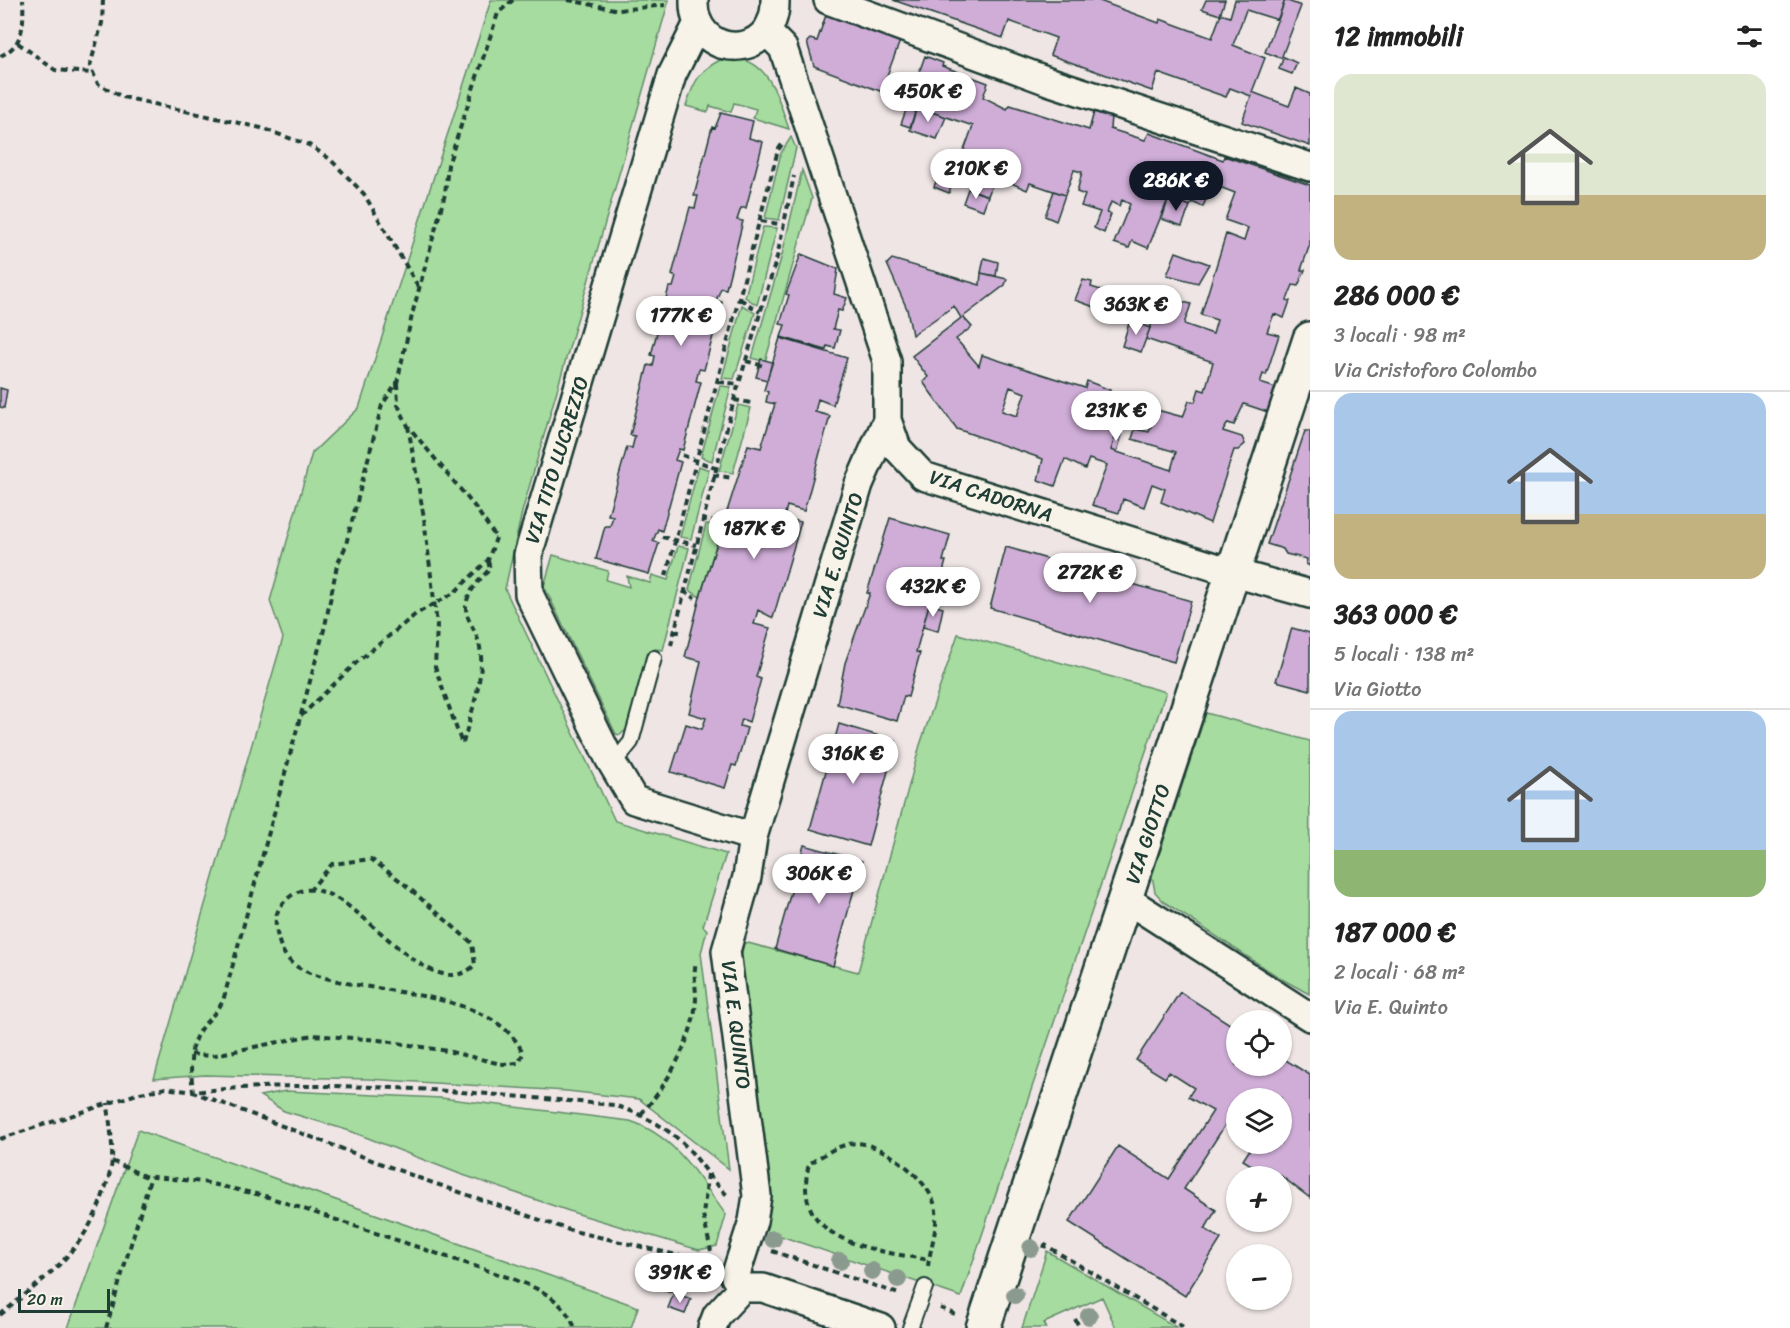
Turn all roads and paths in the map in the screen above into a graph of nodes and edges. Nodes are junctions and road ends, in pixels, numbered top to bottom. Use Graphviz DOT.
graph roads {
  1 [pos="22,0"];
  2 [pos="103,0"];
  3 [pos="513,0"];
  4 [pos="568,0"];
  5 [pos="775,0"];
  6 [pos="828,0"];
  7 [pos="695,9"];
  8 [pos="767,32"];
  9 [pos="18,43"];
  10 [pos="0,56"];
  11 [pos="91,73"];
  12 [pos="810,130"];
  13 [pos="1310,167"];
  14 [pos="761,221"];
  15 [pos="784,225"];
  16 [pos="419,288"];
  17 [pos="740,299"];
  18 [pos="760,312"];
  19 [pos="1310,339"];
  20 [pos="746,361"];
  21 [pos="764,366"];
  22 [pos="719,382"];
  23 [pos="397,383"];
  24 [pos="738,384"];
  25 [pos="734,400"];
  26 [pos="752,403"];
  27 [pos="887,420"];
  28 [pos="408,426"];
  29 [pos="682,454"];
  30 [pos="698,460"];
  31 [pos="715,468"];
  32 [pos="713,475"];
  33 [pos="733,478"];
  34 [pos="701,519"];
  35 [pos="719,522"];
  36 [pos="662,537"];
  37 [pos="496,538"];
  38 [pos="676,540"];
  39 [pos="696,545"];
  40 [pos="528,555"];
  41 [pos="488,560"];
  42 [pos="1234,573"];
  43 [pos="666,576"];
  44 [pos="683,591"];
  45 [pos="1310,594"];
  46 [pos="695,598"];
  47 [pos="433,605"];
  48 [pos="674,631"];
  49 [pos="684,633"];
  50 [pos="661,657"];
  51 [pos="301,716"];
  52 [pos="609,758"];
  53 [pos="753,837"];
  54 [pos="311,889"];
  55 [pos="1126,899"];
  56 [pos="698,954"];
  57 [pos="1310,1017"];
  58 [pos="191,1054"];
  59 [pos="192,1092"];
  60 [pos="108,1102"];
  61 [pos="641,1114"];
  62 [pos="0,1139"];
  63 [pos="112,1161"];
  64 [pos="708,1174"];
  65 [pos="151,1176"];
  66 [pos="729,1197"];
  67 [pos="746,1242"];
  68 [pos="1041,1256"];
  69 [pos="929,1260"];
  70 [pos="716,1264"];
  71 [pos="712,1274"];
  72 [pos="925,1287"];
  73 [pos="742,1288"];
  74 [pos="920,1301"];
  75 [pos="0,1315"];
  76 [pos="1075,1318"];
  77 [pos="984,1326"];
  78 [pos="106,1328"];
  79 [pos="575,1328"];
  80 [pos="712,1328"];
  81 [pos="881,1328"];
  82 [pos="910,1328"];
  83 [pos="1080,1328"];
  84 [pos="1185,1328"];
  1 -- 9 [label="path"];
  2 -- 11 [label="path"];
  3 -- 16 [label="path"];
  4 -- 7 [label="path"];
  5 -- 8 [label="street"];
  6 -- 13 [label="street"];
  7 -- 8 [label="street"];
  7 -- 40 [label="street, VIA TITO LUCREZIO"];
  8 -- 12 [label="street, VIA CADORNA"];
  9 -- 10 [label="path"];
  9 -- 11 [label="path"];
  11 -- 16 [label="path"];
  12 -- 14 [label="path"];
  12 -- 15 [label="path"];
  12 -- 27 [label="street, VIA CADORNA"];
  14 -- 15 [label="path"];
  14 -- 17 [label="path"];
  15 -- 18 [label="path"];
  16 -- 23 [label="path"];
  17 -- 18 [label="path"];
  17 -- 22 [label="path"];
  18 -- 20 [label="path"];
  19 -- 42 [label="street, VIA GIOTTO"];
  20 -- 21 [label="path"];
  20 -- 24 [label="path"];
  22 -- 24 [label="path"];
  22 -- 30 [label="path"];
  23 -- 28 [label="path"];
  23 -- 51 [label="path"];
  24 -- 25 [label="path"];
  25 -- 26 [label="path"];
  25 -- 31 [label="path"];
  27 -- 42 [label="street, VIA CADORNA"];
  27 -- 53 [label="street, VIA E. QUINTO"];
  28 -- 37 [label="path"];
  28 -- 47 [label="path"];
  29 -- 30 [label="path"];
  30 -- 31 [label="path"];
  30 -- 38 [label="path"];
  31 -- 32 [label="path"];
  32 -- 33 [label="path"];
  32 -- 34 [label="path"];
  34 -- 35 [label="path"];
  34 -- 39 [label="path"];
  36 -- 38 [label="path"];
  37 -- 40 [label="path"];
  37 -- 41 [label="path"];
  38 -- 39 [label="path"];
  38 -- 43 [label="path"];
  39 -- 44 [label="path"];
  40 -- 52 [label="street, VIA TITO LUCREZIO"];
  41 -- 47 [label="path"];
  41 -- 47 [label="path"];
  42 -- 45 [label="street, VIA CADORNA"];
  42 -- 55 [label="street, VIA GIOTTO"];
  44 -- 46 [label="path"];
  44 -- 48 [label="path"];
  47 -- 51 [label="path"];
  48 -- 49 [label="path"];
  48 -- 50 [label="path"];
  50 -- 52 [label="lane"];
  51 -- 58 [label="path"];
  52 -- 53 [label="street, VIA TITO LUCREZIO"];
  53 -- 67 [label="street, VIA E. QUINTO"];
  54 -- 54 [label="path"];
  54 -- 58 [label="path"];
  55 -- 57 [label="street"];
  55 -- 77 [label="street, VIA GIOTTO"];
  56 -- 61 [label="path"];
  58 -- 59 [label="path"];
  59 -- 60 [label="path"];
  59 -- 61 [label="path"];
  59 -- 70 [label="path"];
  60 -- 62 [label="path"];
  60 -- 63 [label="path"];
  61 -- 64 [label="path"];
  63 -- 65 [label="path"];
  63 -- 75 [label="path"];
  64 -- 66 [label="path"];
  64 -- 70 [label="path"];
  65 -- 78 [label="path"];
  65 -- 79 [label="path"];
  67 -- 73 [label="street, VIA E. QUINTO"];
  67 -- 74 [label="path"];
  68 -- 84 [label="path"];
  69 -- 69 [label="path"];
  69 -- 72 [label="path"];
  70 -- 71 [label="path"];
  72 -- 74 [label="lane"];
  73 -- 80 [label="street"];
  73 -- 81 [label="street"];
  74 -- 77 [label="path"];
  74 -- 82 [label="lane"];
  76 -- 83 [label="path"];
}
